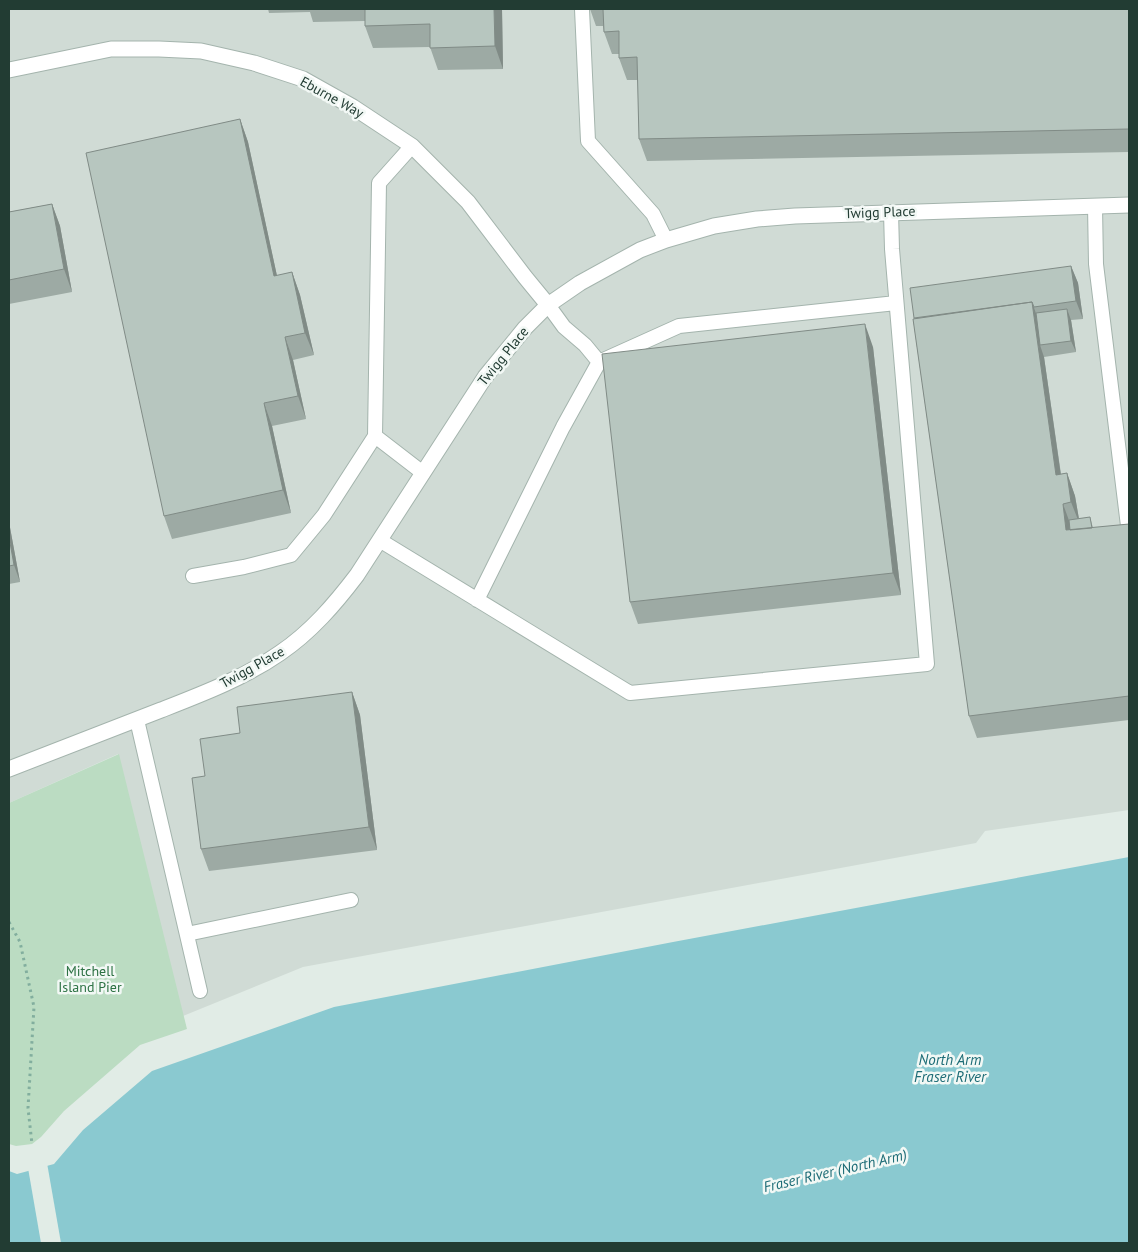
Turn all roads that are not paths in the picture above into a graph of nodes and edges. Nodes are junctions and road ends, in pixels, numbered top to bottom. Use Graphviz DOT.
graph roads {
  1 [pos="582,9"];
  2 [pos="9,70"];
  3 [pos="412,146"];
  4 [pos="1129,205"];
  5 [pos="1095,206"];
  6 [pos="891,212"];
  7 [pos="666,240"];
  8 [pos="896,303"];
  9 [pos="548,305"];
  10 [pos="599,362"];
  11 [pos="375,436"];
  12 [pos="423,473"];
  13 [pos="1129,534"];
  14 [pos="381,541"];
  15 [pos="193,576"];
  16 [pos="477,600"];
  17 [pos="137,720"];
  18 [pos="9,769"];
  19 [pos="351,900"];
  20 [pos="187,934"];
  21 [pos="200,991"];
  1 -- 7 [label="lane"];
  2 -- 3 [label="street, Eburne Way"];
  3 -- 9 [label="street, Eburne Way"];
  3 -- 11 [label="lane"];
  4 -- 5 [label="street, Twigg Place"];
  5 -- 6 [label="street, Twigg Place"];
  5 -- 13 [label="lane"];
  6 -- 7 [label="street, Twigg Place"];
  6 -- 8 [label="lane"];
  7 -- 9 [label="street, Twigg Place"];
  8 -- 10 [label="lane"];
  8 -- 16 [label="lane"];
  9 -- 10 [label="lane"];
  9 -- 12 [label="street, Twigg Place"];
  10 -- 16 [label="lane"];
  11 -- 12 [label="lane"];
  11 -- 15 [label="lane"];
  12 -- 14 [label="street, Twigg Place"];
  14 -- 16 [label="lane"];
  14 -- 17 [label="street, Twigg Place"];
  17 -- 18 [label="street, Twigg Place"];
  17 -- 20 [label="lane"];
  19 -- 20 [label="lane"];
  20 -- 21 [label="lane"];
}
